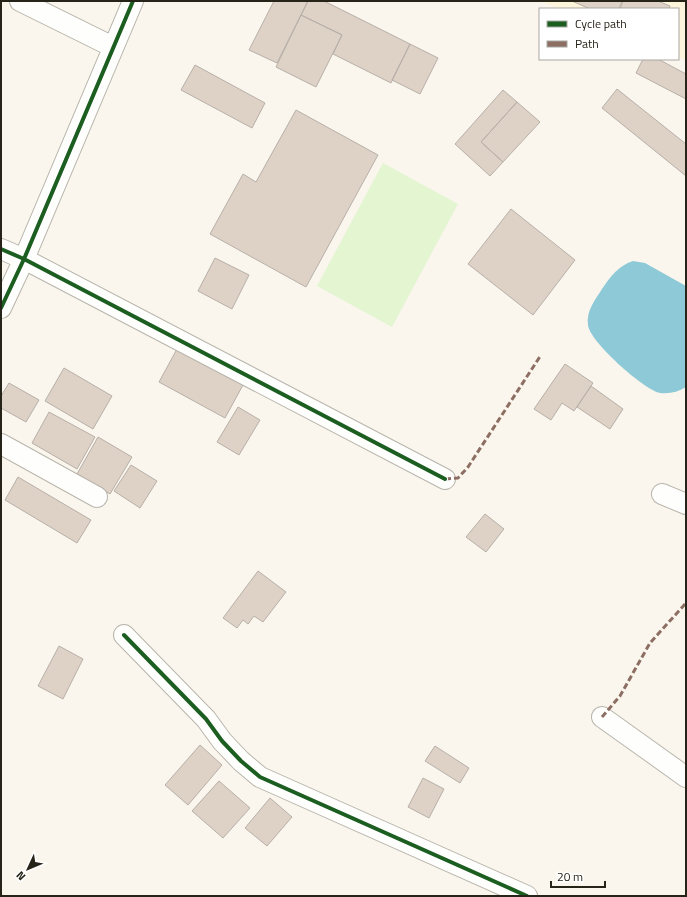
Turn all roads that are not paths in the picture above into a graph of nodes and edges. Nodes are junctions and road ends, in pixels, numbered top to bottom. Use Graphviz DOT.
graph roads {
  1 [pos="20,1"];
  2 [pos="133,1"];
  3 [pos="113,47"];
  4 [pos="1,249"];
  5 [pos="24,259"];
  6 [pos="1,308"];
  7 [pos="1,444"];
  8 [pos="445,479"];
  9 [pos="662,494"];
  10 [pos="97,497"];
  11 [pos="686,504"];
  12 [pos="124,635"];
  13 [pos="602,717"];
  14 [pos="686,777"];
  15 [pos="527,896"];
  1 -- 3 [label="street"];
  2 -- 3 [label="street"];
  3 -- 5 [label="street"];
  4 -- 5 [label="street"];
  5 -- 6 [label="street"];
  5 -- 8 [label="street"];
  7 -- 10 [label="street"];
  9 -- 11 [label="street"];
  12 -- 15 [label="street"];
  13 -- 14 [label="street"];
}
